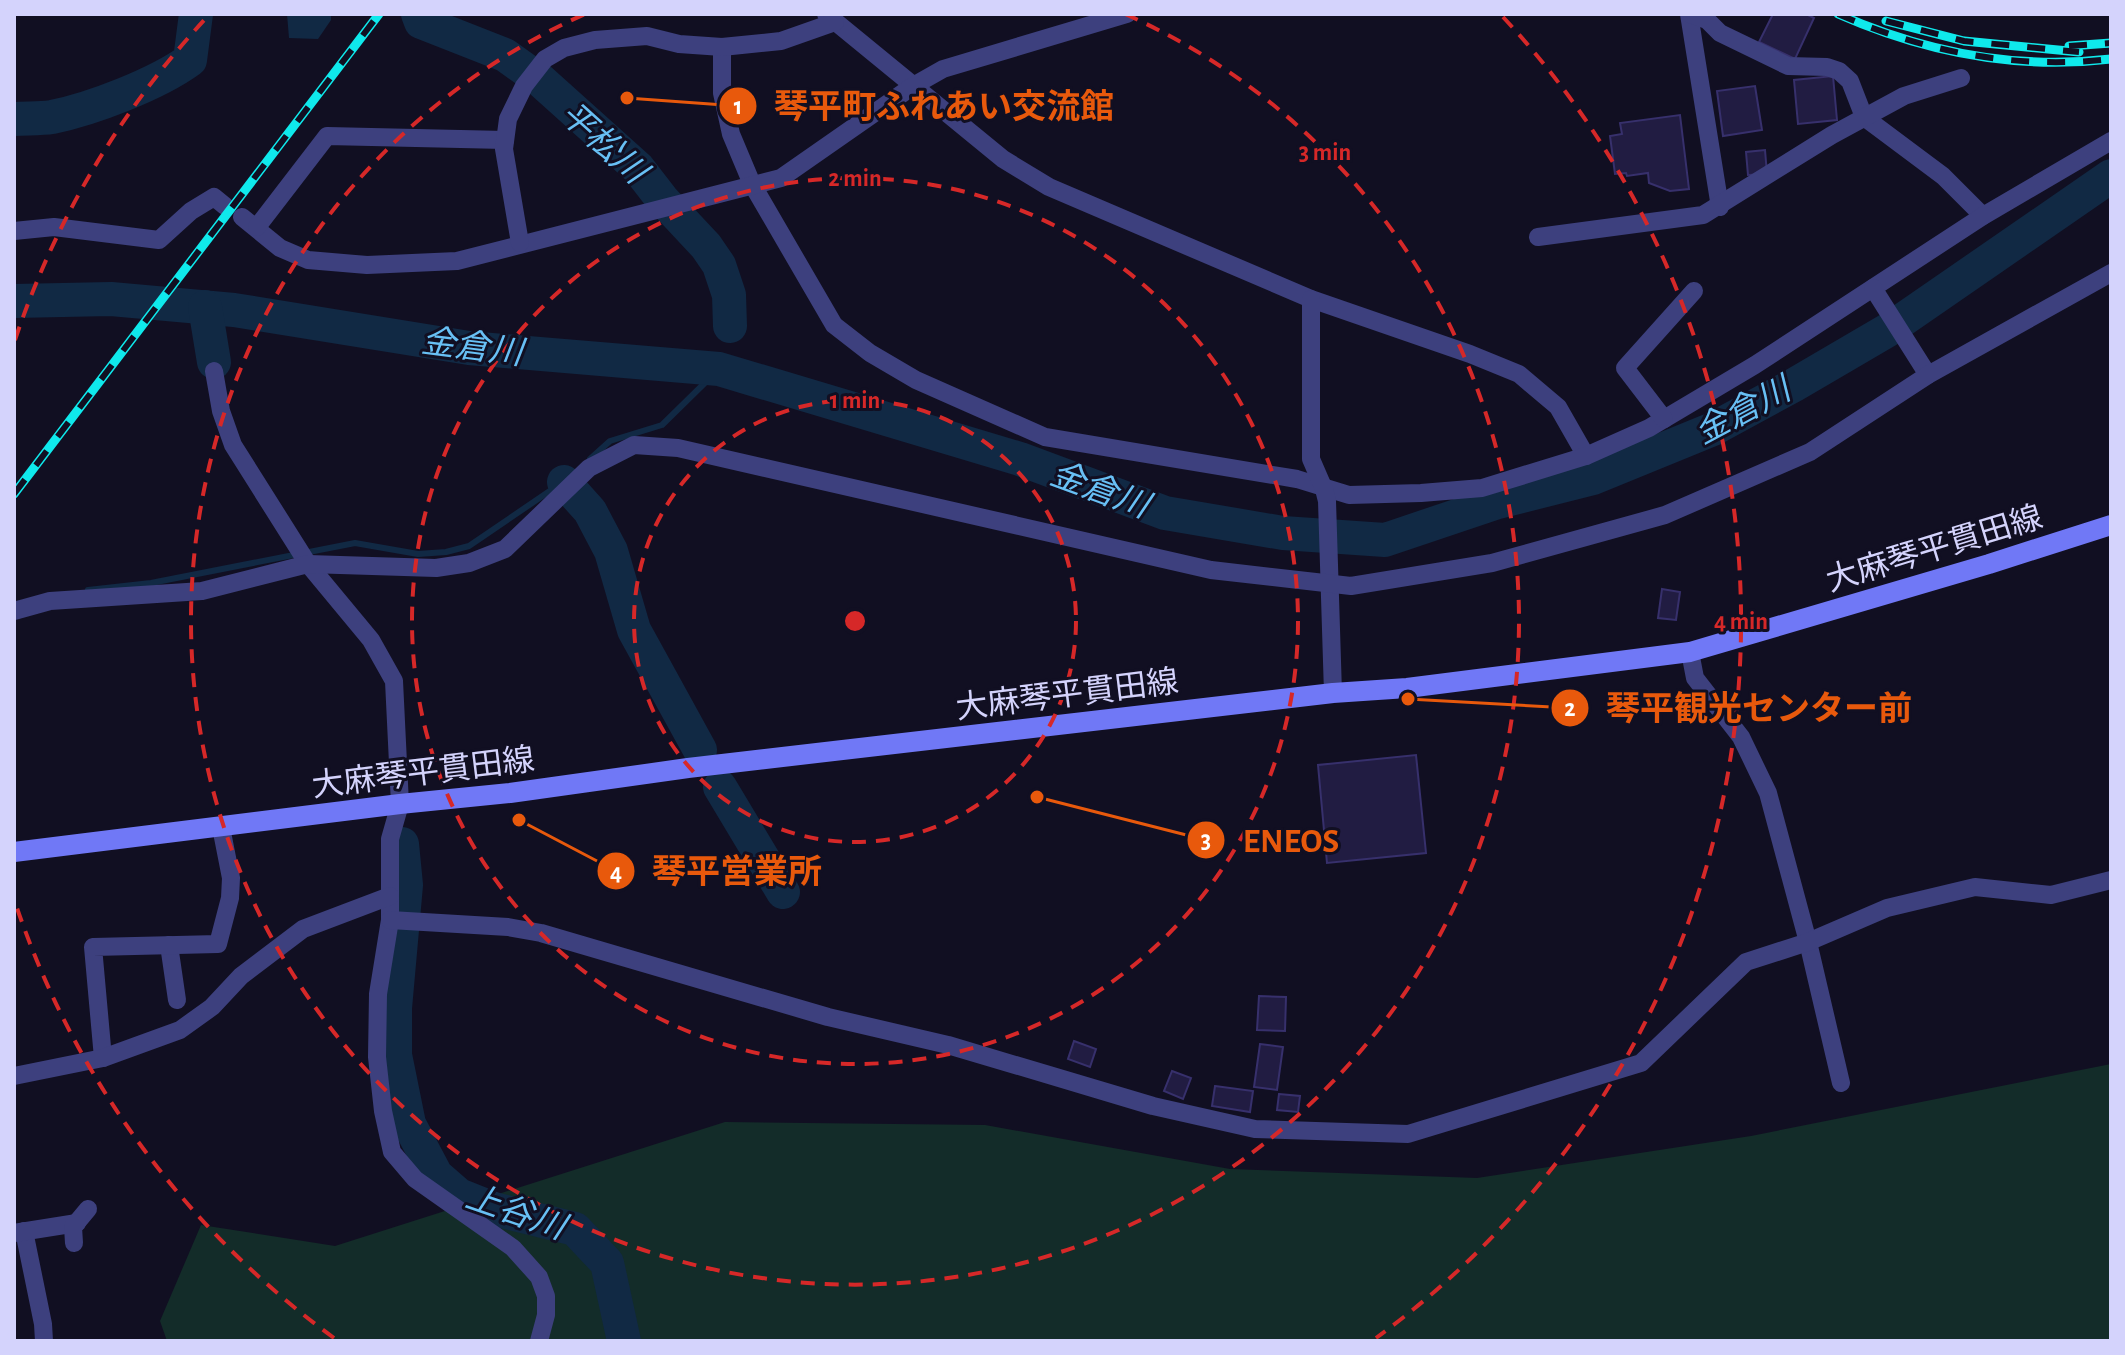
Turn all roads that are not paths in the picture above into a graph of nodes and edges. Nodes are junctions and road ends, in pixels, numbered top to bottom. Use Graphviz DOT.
graph roads {
  1 [pos="1127,14"];
  2 [pos="1689,14"];
  3 [pos="831,18"];
  4 [pos="722,47"];
  5 [pos="1961,78"];
  6 [pos="913,86"];
  7 [pos="1864,117"];
  8 [pos="505,140"];
  9 [pos="2111,141"];
  10 [pos="752,184"];
  11 [pos="225,206"];
  12 [pos="1720,207"];
  13 [pos="1983,216"];
  14 [pos="14,231"];
  15 [pos="1538,237"];
  16 [pos="520,243"];
  17 [pos="2111,273"];
  18 [pos="1873,288"];
  19 [pos="1694,291"];
  20 [pos="1311,299"];
  21 [pos="214,371"];
  22 [pos="1928,375"];
  23 [pos="1664,419"];
  24 [pos="1586,456"];
  25 [pos="1326,495"];
  26 [pos="2111,525"];
  27 [pos="308,564"];
  28 [pos="1329,579"];
  29 [pos="14,611"];
  30 [pos="1690,652"];
  31 [pos="1333,693"];
  32 [pos="400,804"];
  33 [pos="221,827"];
  34 [pos="15,847"];
  35 [pos="2111,880"];
  36 [pos="390,896"];
  37 [pos="390,920"];
  38 [pos="1808,942"];
  39 [pos="169,945"];
  40 [pos="177,1000"];
  41 [pos="103,1058"];
  42 [pos="14,1076"];
  43 [pos="1841,1083"];
  44 [pos="19,1232"];
  45 [pos="74,1243"];
  46 [pos="47,1340"];
  47 [pos="539,1341"];
  1 -- 6 [label="street"];
  2 -- 7 [label="street"];
  2 -- 12 [label="street"];
  3 -- 4 [label="street"];
  3 -- 6 [label="street"];
  4 -- 8 [label="street"];
  4 -- 10 [label="street"];
  5 -- 7 [label="street"];
  6 -- 10 [label="street"];
  6 -- 20 [label="street"];
  7 -- 12 [label="street"];
  7 -- 13 [label="street"];
  8 -- 16 [label="street"];
  8 -- 16 [label="street"];
  9 -- 13 [label="street"];
  10 -- 16 [label="street"];
  10 -- 25 [label="street"];
  11 -- 14 [label="street"];
  12 -- 15 [label="street"];
  13 -- 18 [label="street"];
  17 -- 22 [label="street"];
  18 -- 22 [label="street"];
  18 -- 23 [label="street"];
  19 -- 23 [label="street"];
  20 -- 24 [label="street"];
  20 -- 25 [label="street"];
  21 -- 27 [label="street"];
  22 -- 28 [label="street"];
  23 -- 24 [label="street"];
  24 -- 25 [label="street"];
  25 -- 28 [label="street"];
  26 -- 30 [label="main road, 大麻琴平貫田線"];
  27 -- 28 [label="street"];
  27 -- 29 [label="street"];
  27 -- 32 [label="street"];
  28 -- 31 [label="street"];
  30 -- 31 [label="main road, 大麻琴平貫田線"];
  30 -- 38 [label="street"];
  31 -- 32 [label="main road, 大麻琴平貫田線"];
  32 -- 33 [label="main road, 大麻琴平貫田線"];
  32 -- 36 [label="street"];
  33 -- 34 [label="main road, 大麻琴平貫田線"];
  33 -- 39 [label="street"];
  35 -- 38 [label="street"];
  36 -- 37 [label="street"];
  36 -- 41 [label="street"];
  37 -- 38 [label="street"];
  37 -- 47 [label="street"];
  38 -- 43 [label="street"];
  39 -- 40 [label="street"];
  39 -- 41 [label="street"];
  41 -- 42 [label="street"];
  44 -- 45 [label="street"];
  44 -- 46 [label="street"];
}
